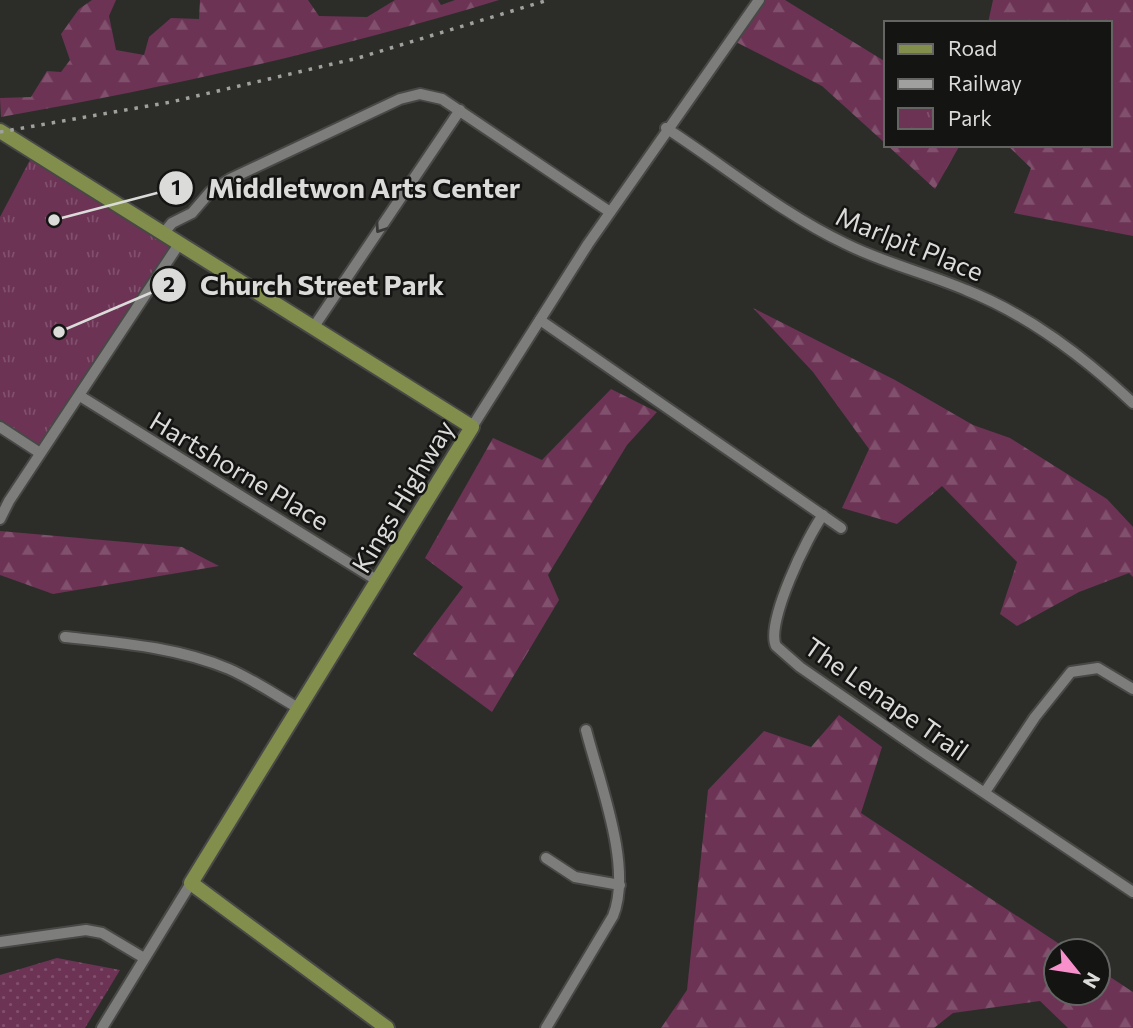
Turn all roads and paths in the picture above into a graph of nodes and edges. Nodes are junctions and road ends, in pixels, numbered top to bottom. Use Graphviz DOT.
graph roads {
  1 [pos="759,0"];
  2 [pos="460,110"];
  3 [pos="666,128"];
  4 [pos="0,131"];
  5 [pos="610,212"];
  6 [pos="163,234"];
  7 [pos="179,244"];
  8 [pos="540,320"];
  9 [pos="313,328"];
  10 [pos="80,396"];
  11 [pos="1133,403"];
  12 [pos="0,427"];
  13 [pos="472,428"];
  14 [pos="40,453"];
  15 [pos="823,514"];
  16 [pos="0,519"];
  17 [pos="841,528"];
  18 [pos="378,581"];
  19 [pos="65,637"];
  20 [pos="1133,689"];
  21 [pos="300,709"];
  22 [pos="586,730"];
  23 [pos="985,792"];
  24 [pos="546,858"];
  25 [pos="191,883"];
  26 [pos="620,885"];
  27 [pos="1133,892"];
  28 [pos="0,942"];
  29 [pos="144,958"];
  30 [pos="102,1028"];
  31 [pos="387,1028"];
  32 [pos="546,1028"];
  1 -- 3 [label="street, Kings Highway"];
  2 -- 5 [label="street"];
  2 -- 6 [label="street"];
  2 -- 9 [label="street, one-way"];
  3 -- 5 [label="street, Kings Highway"];
  3 -- 11 [label="street, Marlpit Place"];
  4 -- 6 [label="main road"];
  5 -- 8 [label="street, Kings Highway"];
  6 -- 7 [label="main road"];
  7 -- 9 [label="main road"];
  7 -- 10 [label="street"];
  8 -- 13 [label="street, Kings Highway"];
  8 -- 15 [label="street"];
  9 -- 13 [label="main road"];
  10 -- 14 [label="street"];
  10 -- 18 [label="street, Hartshorne Place"];
  12 -- 14 [label="street"];
  13 -- 18 [label="main road, Kings Highway"];
  14 -- 16 [label="street"];
  15 -- 17 [label="street"];
  15 -- 23 [label="street, The Lenape Trail"];
  18 -- 21 [label="main road, Kings Highway"];
  19 -- 21 [label="street"];
  20 -- 23 [label="street"];
  21 -- 25 [label="main road, Kings Highway"];
  22 -- 26 [label="street"];
  23 -- 27 [label="street, The Lenape Trail"];
  24 -- 26 [label="street"];
  25 -- 29 [label="street, Kings Highway"];
  25 -- 31 [label="main road"];
  26 -- 32 [label="street"];
  28 -- 29 [label="street"];
  29 -- 30 [label="street, Kings Highway"];
}
